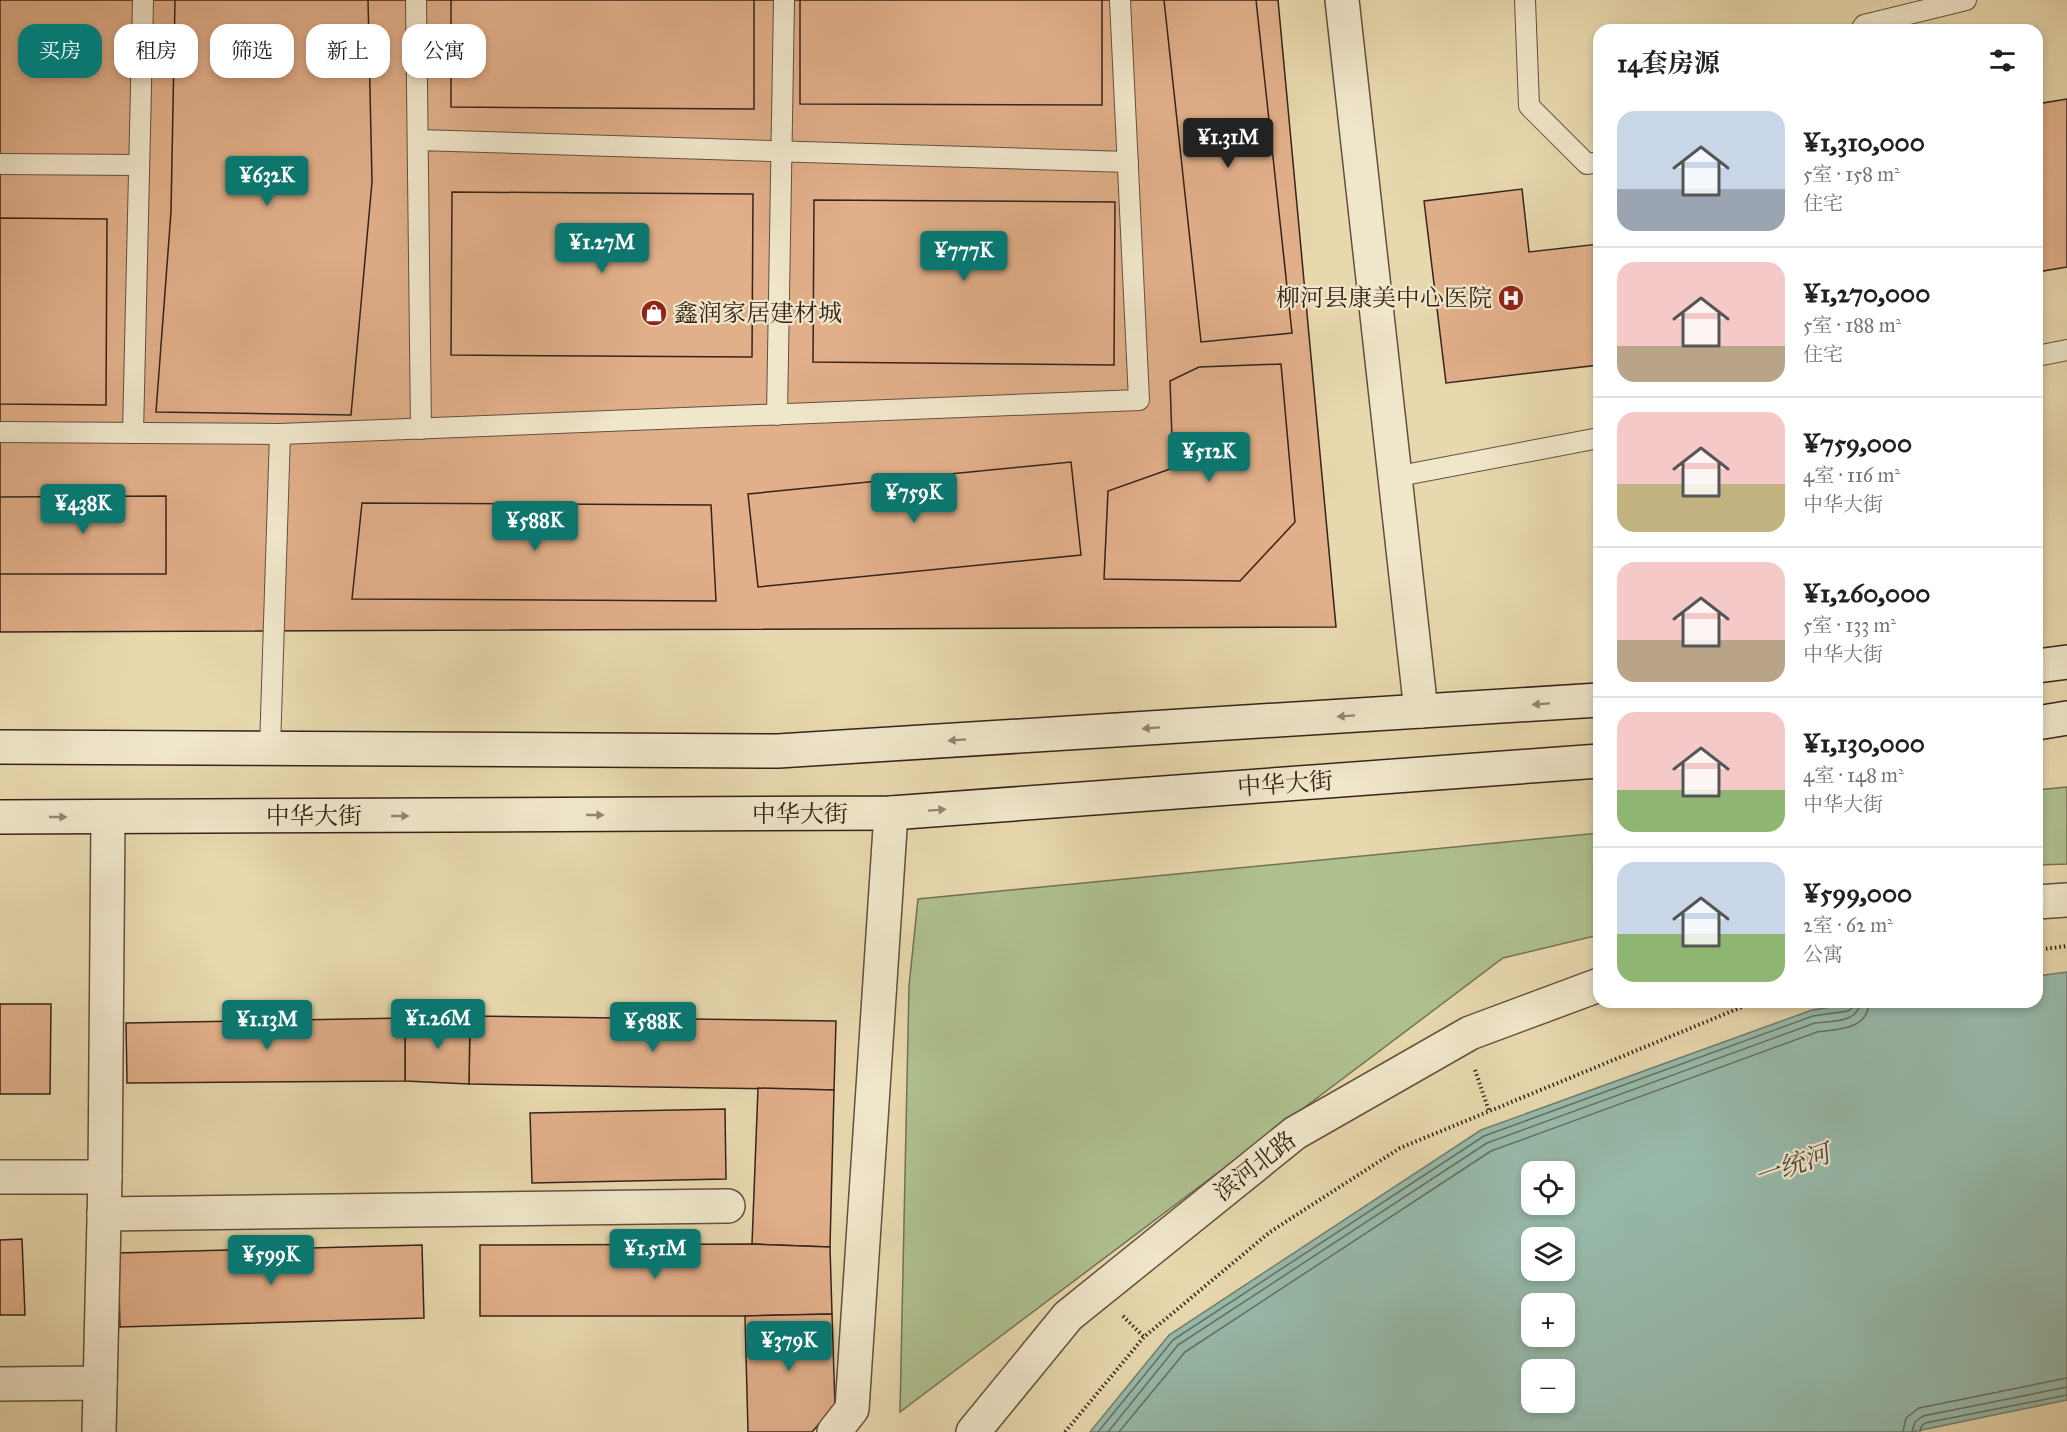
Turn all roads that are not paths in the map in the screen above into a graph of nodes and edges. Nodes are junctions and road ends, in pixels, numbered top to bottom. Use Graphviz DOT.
graph roads {
  1 [pos="143,0"];
  2 [pos="416,0"];
  3 [pos="784,0"];
  4 [pos="1120,0"];
  5 [pos="1342,0"];
  6 [pos="1525,0"];
  7 [pos="1966,0"];
  8 [pos="1868,24"];
  9 [pos="418,140"];
  10 [pos="782,151"];
  11 [pos="1128,162"];
  12 [pos="1593,163"];
  13 [pos="0,164"];
  14 [pos="139,165"];
  15 [pos="2067,350"];
  16 [pos="2043,355"];
  17 [pos="777,415"];
  18 [pos="421,429"];
  19 [pos="0,432"];
  20 [pos="133,433"];
  21 [pos="280,434"];
  22 [pos="1593,439"];
  23 [pos="1394,477"];
  24 [pos="2067,662"];
  25 [pos="2043,665"];
  26 [pos="1593,700"];
  27 [pos="1421,711"];
  28 [pos="2067,718"];
  29 [pos="2043,722"];
  30 [pos="0,747"];
  31 [pos="270,748"];
  32 [pos="1593,761"];
  33 [pos="891,813"];
  34 [pos="0,817"];
  35 [pos="108,817"];
  36 [pos="2067,900"];
  37 [pos="2043,902"];
  38 [pos="1593,987"];
  39 [pos="0,1177"];
  40 [pos="105,1177"];
  41 [pos="728,1206"];
  42 [pos="104,1214"];
  43 [pos="100,1383"];
  44 [pos="0,1384"];
  45 [pos="99,1432"];
  46 [pos="834,1432"];
  47 [pos="973,1432"];
  1 -- 14 [label="lane"];
  2 -- 9 [label="lane"];
  3 -- 10 [label="lane"];
  4 -- 11 [label="lane"];
  5 -- 23 [label="street"];
  6 -- 12 [label="lane"];
  7 -- 8 [label="lane"];
  9 -- 10 [label="lane"];
  9 -- 18 [label="lane"];
  10 -- 11 [label="lane"];
  10 -- 17 [label="lane"];
  11 -- 17 [label="lane"];
  13 -- 14 [label="lane"];
  14 -- 20 [label="lane"];
  15 -- 16 [label="lane"];
  17 -- 18 [label="lane"];
  18 -- 21 [label="lane"];
  19 -- 20 [label="lane"];
  20 -- 21 [label="lane"];
  21 -- 31 [label="lane"];
  22 -- 23 [label="lane"];
  23 -- 27 [label="street"];
  24 -- 25 [label="street"];
  26 -- 27 [label="street, one-way"];
  27 -- 31 [label="street, one-way"];
  28 -- 29 [label="street"];
  30 -- 31 [label="street"];
  33 -- 32 [label="street, 中华大街, one-way"];
  35 -- 33 [label="street, 中华大街, one-way"];
  33 -- 46 [label="street"];
  34 -- 35 [label="street, 中华大街, one-way"];
  35 -- 40 [label="street"];
  36 -- 37 [label="street"];
  38 -- 47 [label="street, 滨河北路"];
  39 -- 40 [label="street"];
  40 -- 42 [label="street"];
  41 -- 42 [label="street"];
  42 -- 43 [label="street"];
  43 -- 44 [label="street"];
  43 -- 45 [label="street"];
}
